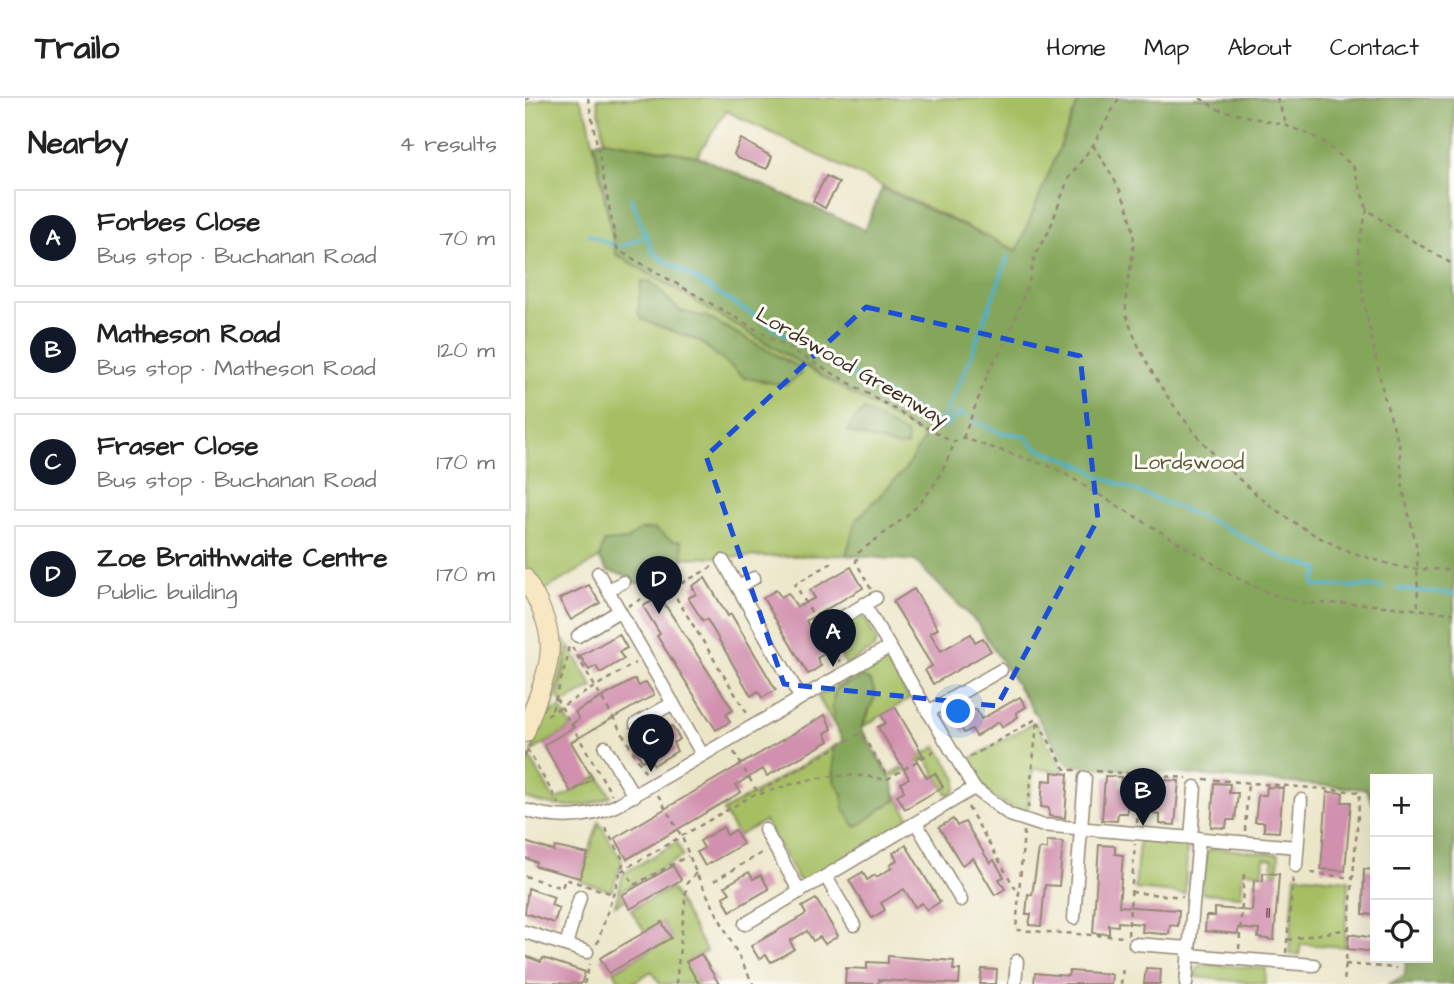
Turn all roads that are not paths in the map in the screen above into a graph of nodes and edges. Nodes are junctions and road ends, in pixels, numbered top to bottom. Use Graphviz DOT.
graph roads {
  1 [pos="723,562"];
  2 [pos="598,573"];
  3 [pos="525,578"];
  4 [pos="754,578"];
  5 [pos="622,582"];
  6 [pos="738,587"];
  7 [pos="608,590"];
  8 [pos="876,598"];
  9 [pos="864,604"];
  10 [pos="619,611"];
  11 [pos="833,623"];
  12 [pos="573,639"];
  13 [pos="888,647"];
  14 [pos="1001,670"];
  15 [pos="800,696"];
  16 [pos="673,703"];
  17 [pos="928,712"];
  18 [pos="636,724"];
  19 [pos="527,742"];
  20 [pos="605,747"];
  21 [pos="702,754"];
  22 [pos="1085,773"];
  23 [pos="1195,787"];
  24 [pos="974,789"];
  25 [pos="634,796"];
  26 [pos="1301,800"];
  27 [pos="525,810"];
  28 [pos="916,823"];
  29 [pos="1081,828"];
  30 [pos="765,830"];
  31 [pos="1195,838"];
  32 [pos="1297,847"];
  33 [pos="1294,871"];
  34 [pos="826,877"];
  35 [pos="800,892"];
  36 [pos="580,897"];
  37 [pos="961,900"];
  38 [pos="1074,918"];
  39 [pos="745,924"];
  40 [pos="854,925"];
  41 [pos="525,932"];
  42 [pos="1135,944"];
  43 [pos="566,945"];
  44 [pos="1189,951"];
  45 [pos="587,952"];
  46 [pos="1017,961"];
  47 [pos="1314,965"];
  48 [pos="1015,984"];
  49 [pos="1186,984"];
  1 -- 6 [label="street"];
  2 -- 7 [label="street"];
  3 -- 19 [label="street"];
  4 -- 6 [label="street"];
  5 -- 7 [label="street"];
  6 -- 15 [label="street"];
  7 -- 10 [label="street"];
  8 -- 9 [label="street"];
  9 -- 11 [label="street"];
  9 -- 13 [label="street"];
  10 -- 12 [label="street"];
  10 -- 16 [label="street"];
  13 -- 15 [label="street"];
  13 -- 17 [label="street"];
  14 -- 17 [label="street"];
  15 -- 21 [label="street"];
  16 -- 18 [label="street"];
  16 -- 21 [label="street"];
  17 -- 24 [label="street"];
  20 -- 25 [label="street"];
  21 -- 25 [label="street"];
  22 -- 29 [label="street"];
  23 -- 31 [label="street"];
  24 -- 28 [label="street"];
  24 -- 29 [label="street"];
  25 -- 27 [label="street"];
  26 -- 32 [label="street"];
  28 -- 34 [label="street"];
  28 -- 37 [label="street"];
  29 -- 31 [label="street"];
  29 -- 38 [label="street"];
  30 -- 35 [label="street"];
  31 -- 32 [label="street"];
  31 -- 44 [label="street"];
  32 -- 33 [label="street"];
  34 -- 35 [label="street"];
  34 -- 40 [label="street"];
  35 -- 39 [label="street"];
  36 -- 43 [label="street"];
  41 -- 43 [label="street"];
  42 -- 44 [label="street"];
  43 -- 45 [label="street"];
  44 -- 47 [label="street"];
  44 -- 49 [label="street"];
  46 -- 48 [label="street"];
}
